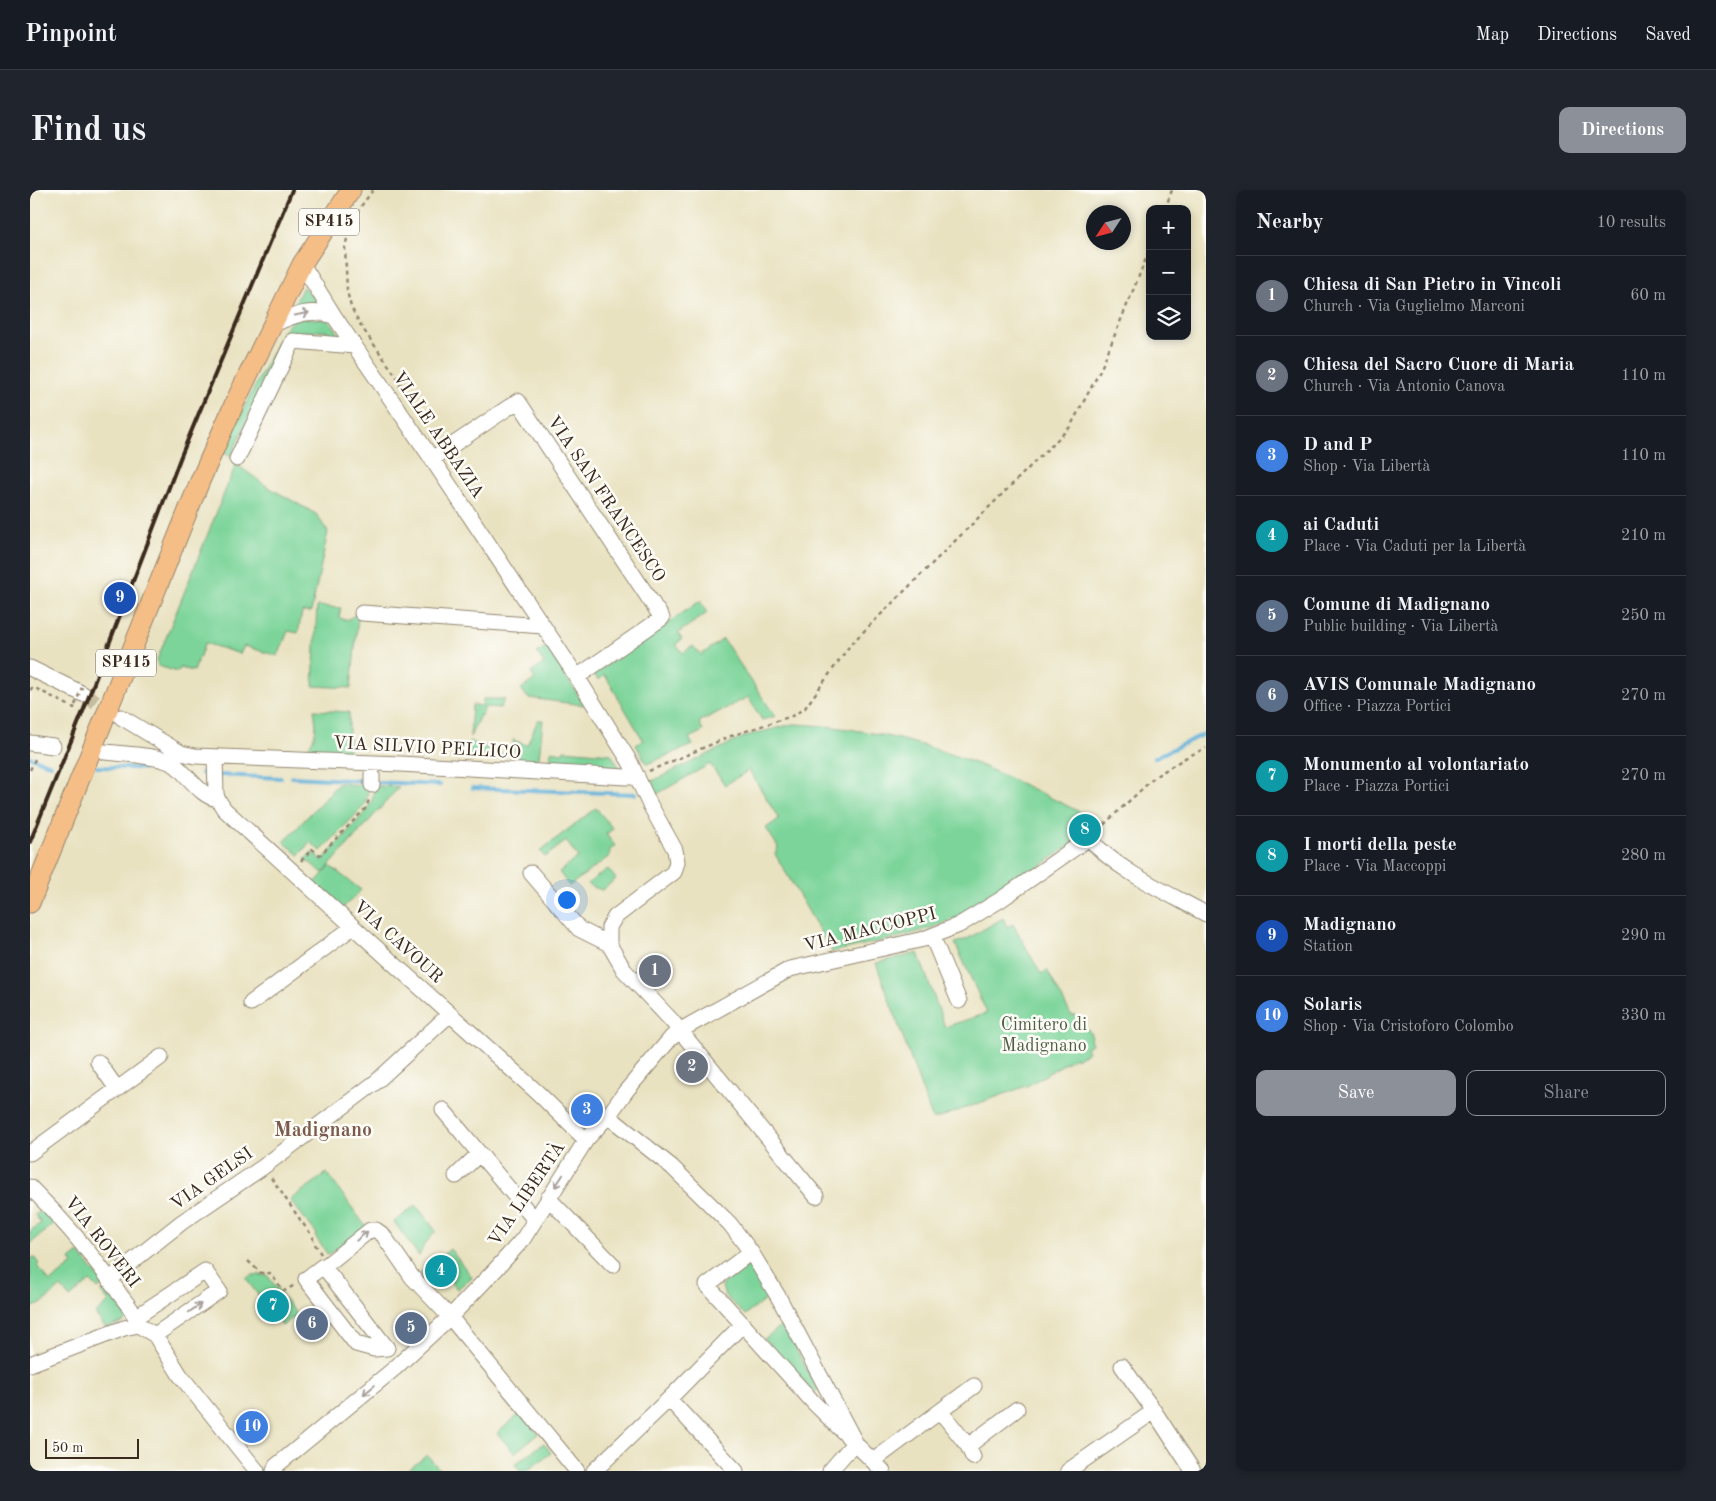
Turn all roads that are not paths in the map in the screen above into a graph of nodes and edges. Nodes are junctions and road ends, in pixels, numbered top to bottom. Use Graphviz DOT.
graph roads {
  1 [pos="350,190"];
  2 [pos="302,264"];
  3 [pos="334,316"];
  4 [pos="272,325"];
  5 [pos="355,346"];
  6 [pos="237,459"];
  7 [pos="432,459"];
  8 [pos="362,613"];
  9 [pos="544,626"];
  10 [pos="30,668"];
  11 [pos="577,677"];
  12 [pos="80,695"];
  13 [pos="121,717"];
  14 [pos="54,746"];
  15 [pos="34,748"];
  16 [pos="105,752"];
  17 [pos="216,769"];
  18 [pos="637,776"];
  19 [pos="217,798"];
  20 [pos="530,873"];
  21 [pos="30,903"];
  22 [pos="1206,914"];
  23 [pos="352,926"];
  24 [pos="932,936"];
  25 [pos="609,944"];
  26 [pos="959,1001"];
  27 [pos="251,1003"];
  28 [pos="450,1014"];
  29 [pos="679,1031"];
  30 [pos="161,1057"];
  31 [pos="98,1062"];
  32 [pos="117,1089"];
  33 [pos="443,1110"];
  34 [pos="608,1116"];
  35 [pos="586,1140"];
  36 [pos="30,1153"];
  37 [pos="479,1154"];
  38 [pos="456,1176"];
  39 [pos="30,1187"];
  40 [pos="816,1196"];
  41 [pos="548,1198"];
  42 [pos="534,1220"];
  43 [pos="751,1252"];
  44 [pos="323,1262"];
  45 [pos="613,1264"];
  46 [pos="110,1279"];
  47 [pos="450,1317"];
  48 [pos="137,1321"];
  49 [pos="742,1325"];
  50 [pos="155,1335"];
  51 [pos="388,1348"];
  52 [pos="30,1364"];
  53 [pos="1122,1366"];
  54 [pos="395,1368"];
  55 [pos="974,1386"];
  56 [pos="827,1388"];
  57 [pos="669,1399"];
  58 [pos="814,1403"];
  59 [pos="1017,1409"];
  60 [pos="1154,1411"];
  61 [pos="941,1412"];
  62 [pos="855,1442"];
  63 [pos="878,1466"];
  64 [pos="257,1471"];
  65 [pos="274,1471"];
  66 [pos="577,1471"];
  67 [pos="594,1471"];
  68 [pos="736,1471"];
  69 [pos="830,1471"];
  70 [pos="1068,1471"];
  71 [pos="1193,1471"];
  1 -- 2 [label="main road, SP415"];
  2 -- 3 [label="street, VIALE ABBAZIA"];
  2 -- 4 [label="main road, SP415"];
  4 -- 3 [label="street, one-way"];
  3 -- 5 [label="street, VIALE ABBAZIA"];
  4 -- 21 [label="main road, SP415"];
  5 -- 6 [label="street"];
  5 -- 7 [label="street, VIALE ABBAZIA"];
  7 -- 9 [label="street, VIALE ABBAZIA"];
  7 -- 11 [label="street, VIA SAN FRANCESCO"];
  8 -- 9 [label="street"];
  9 -- 11 [label="street, VIALE ABBAZIA"];
  10 -- 12 [label="street"];
  11 -- 18 [label="street, VIALE ABBAZIA"];
  13 -- 17 [label="street, VIA SILVIO PELLICO"];
  14 -- 15 [label="street"];
  16 -- 19 [label="street, VIA CAVOUR"];
  17 -- 18 [label="street, VIA SILVIO PELLICO"];
  17 -- 19 [label="street"];
  18 -- 25 [label="street, VIALE ABBAZIA"];
  19 -- 23 [label="street, VIA CAVOUR"];
  20 -- 25 [label="street"];
  22 -- 24 [label="street, VIA MACCOPPI"];
  23 -- 27 [label="street"];
  23 -- 28 [label="street, VIA CAVOUR"];
  24 -- 26 [label="street"];
  24 -- 29 [label="street, VIA MACCOPPI"];
  25 -- 29 [label="street"];
  28 -- 35 [label="street, VIA CAVOUR"];
  28 -- 46 [label="street, VIA GELSI"];
  29 -- 34 [label="street, VIA MACCOPPI"];
  29 -- 40 [label="street"];
  30 -- 32 [label="street"];
  31 -- 32 [label="street"];
  32 -- 36 [label="street"];
  33 -- 37 [label="street"];
  34 -- 35 [label="street, VIA LIBERTÀ"];
  34 -- 43 [label="street"];
  35 -- 41 [label="street, VIA LIBERTÀ, one-way"];
  37 -- 38 [label="street"];
  37 -- 42 [label="street"];
  39 -- 46 [label="street, VIA ROVERI"];
  41 -- 42 [label="street, VIA LIBERTÀ"];
  41 -- 45 [label="street"];
  42 -- 47 [label="street, VIA LIBERTÀ"];
  43 -- 49 [label="street"];
  43 -- 56 [label="street"];
  44 -- 47 [label="street, one-way"];
  44 -- 51 [label="street"];
  44 -- 51 [label="street"];
  46 -- 48 [label="street, VIA ROVERI"];
  47 -- 54 [label="street, VIA LIBERTÀ"];
  47 -- 66 [label="street"];
  48 -- 50 [label="street"];
  50 -- 48 [label="street, one-way"];
  48 -- 52 [label="street"];
  49 -- 57 [label="street"];
  49 -- 58 [label="street"];
  50 -- 64 [label="street"];
  51 -- 54 [label="street"];
  53 -- 60 [label="street"];
  54 -- 65 [label="street, VIA LIBERTÀ, one-way"];
  55 -- 61 [label="street"];
  56 -- 58 [label="street"];
  56 -- 62 [label="street"];
  57 -- 67 [label="street"];
  57 -- 68 [label="street"];
  58 -- 62 [label="street"];
  59 -- 61 [label="street"];
  60 -- 70 [label="street"];
  60 -- 71 [label="street"];
  61 -- 63 [label="street"];
  62 -- 63 [label="street"];
  62 -- 69 [label="street"];
}
